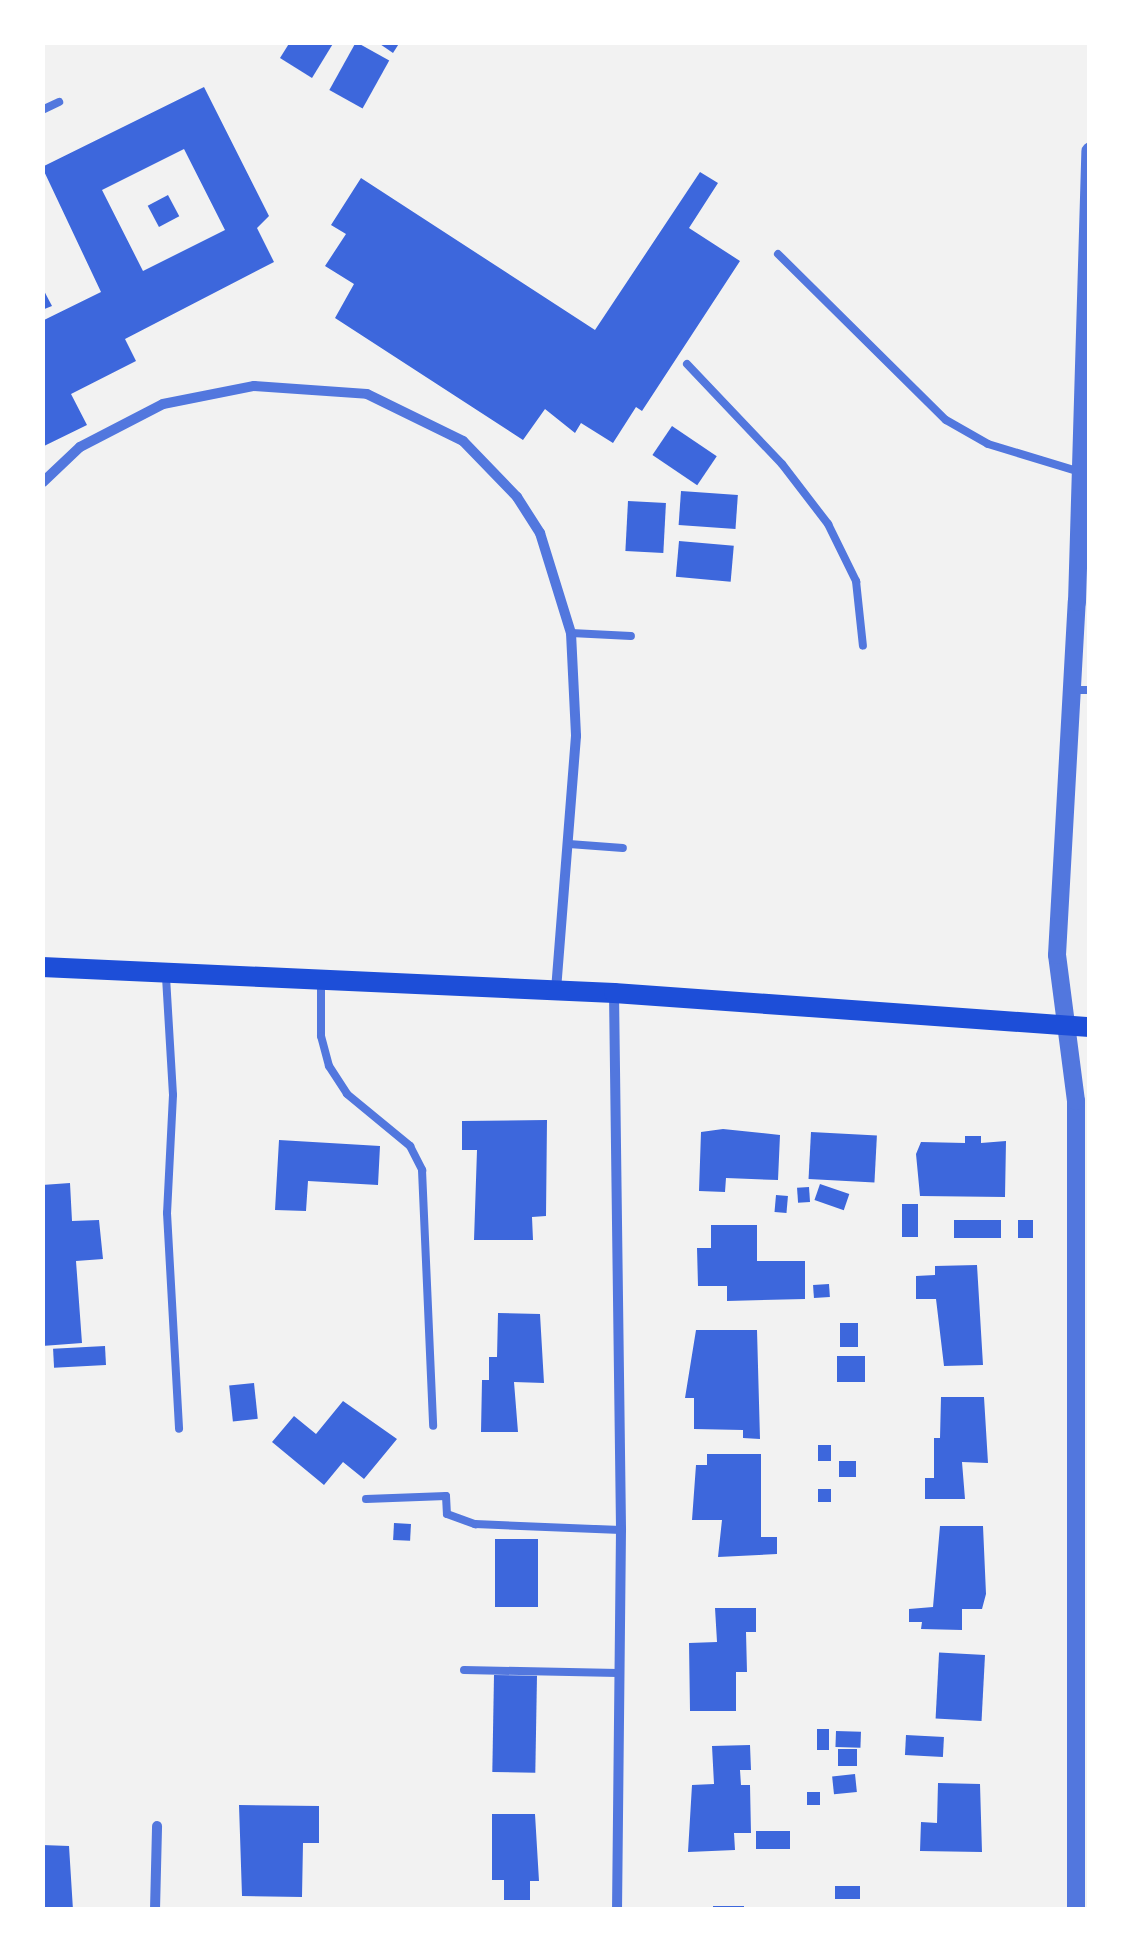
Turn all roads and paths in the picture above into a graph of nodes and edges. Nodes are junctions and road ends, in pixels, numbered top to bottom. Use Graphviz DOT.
graph roads {
  1 [pos="59,102"];
  2 [pos="42,110"];
  3 [pos="1090,151"];
  4 [pos="778,254"];
  5 [pos="687,364"];
  6 [pos="1086,427"];
  7 [pos="1080,472"];
  8 [pos="43,483"];
  9 [pos="1083,604"];
  10 [pos="571,633"];
  11 [pos="631,636"];
  12 [pos="863,646"];
  13 [pos="1081,690"];
  14 [pos="569,844"];
  15 [pos="623,848"];
  16 [pos="42,967"];
  17 [pos="166,973"];
  18 [pos="321,980"];
  19 [pos="556,990"];
  20 [pos="614,993"];
  21 [pos="1066,1020"];
  22 [pos="1090,1027"];
  23 [pos="433,1426"];
  24 [pos="179,1430"];
  25 [pos="366,1499"];
  26 [pos="621,1530"];
  27 [pos="464,1670"];
  28 [pos="618,1673"];
  29 [pos="157,1826"];
  30 [pos="155,1910"];
  31 [pos="617,1910"];
  32 [pos="1076,1910"];
  1 -- 2 [label="lane"];
  3 -- 6 [label="street"];
  4 -- 7 [label="lane"];
  5 -- 12 [label="lane"];
  6 -- 7 [label="street"];
  7 -- 9 [label="street"];
  8 -- 10 [label="street"];
  9 -- 13 [label="street"];
  10 -- 11 [label="lane"];
  10 -- 14 [label="street"];
  13 -- 21 [label="street"];
  14 -- 15 [label="lane"];
  14 -- 19 [label="street"];
  16 -- 17 [label="main road"];
  17 -- 18 [label="main road"];
  17 -- 24 [label="lane"];
  18 -- 19 [label="main road"];
  18 -- 23 [label="lane"];
  19 -- 20 [label="main road"];
  20 -- 21 [label="main road"];
  20 -- 26 [label="street"];
  21 -- 22 [label="main road"];
  21 -- 32 [label="street"];
  25 -- 26 [label="lane"];
  26 -- 28 [label="street"];
  27 -- 28 [label="lane"];
  28 -- 31 [label="street"];
  29 -- 30 [label="street"];
}
